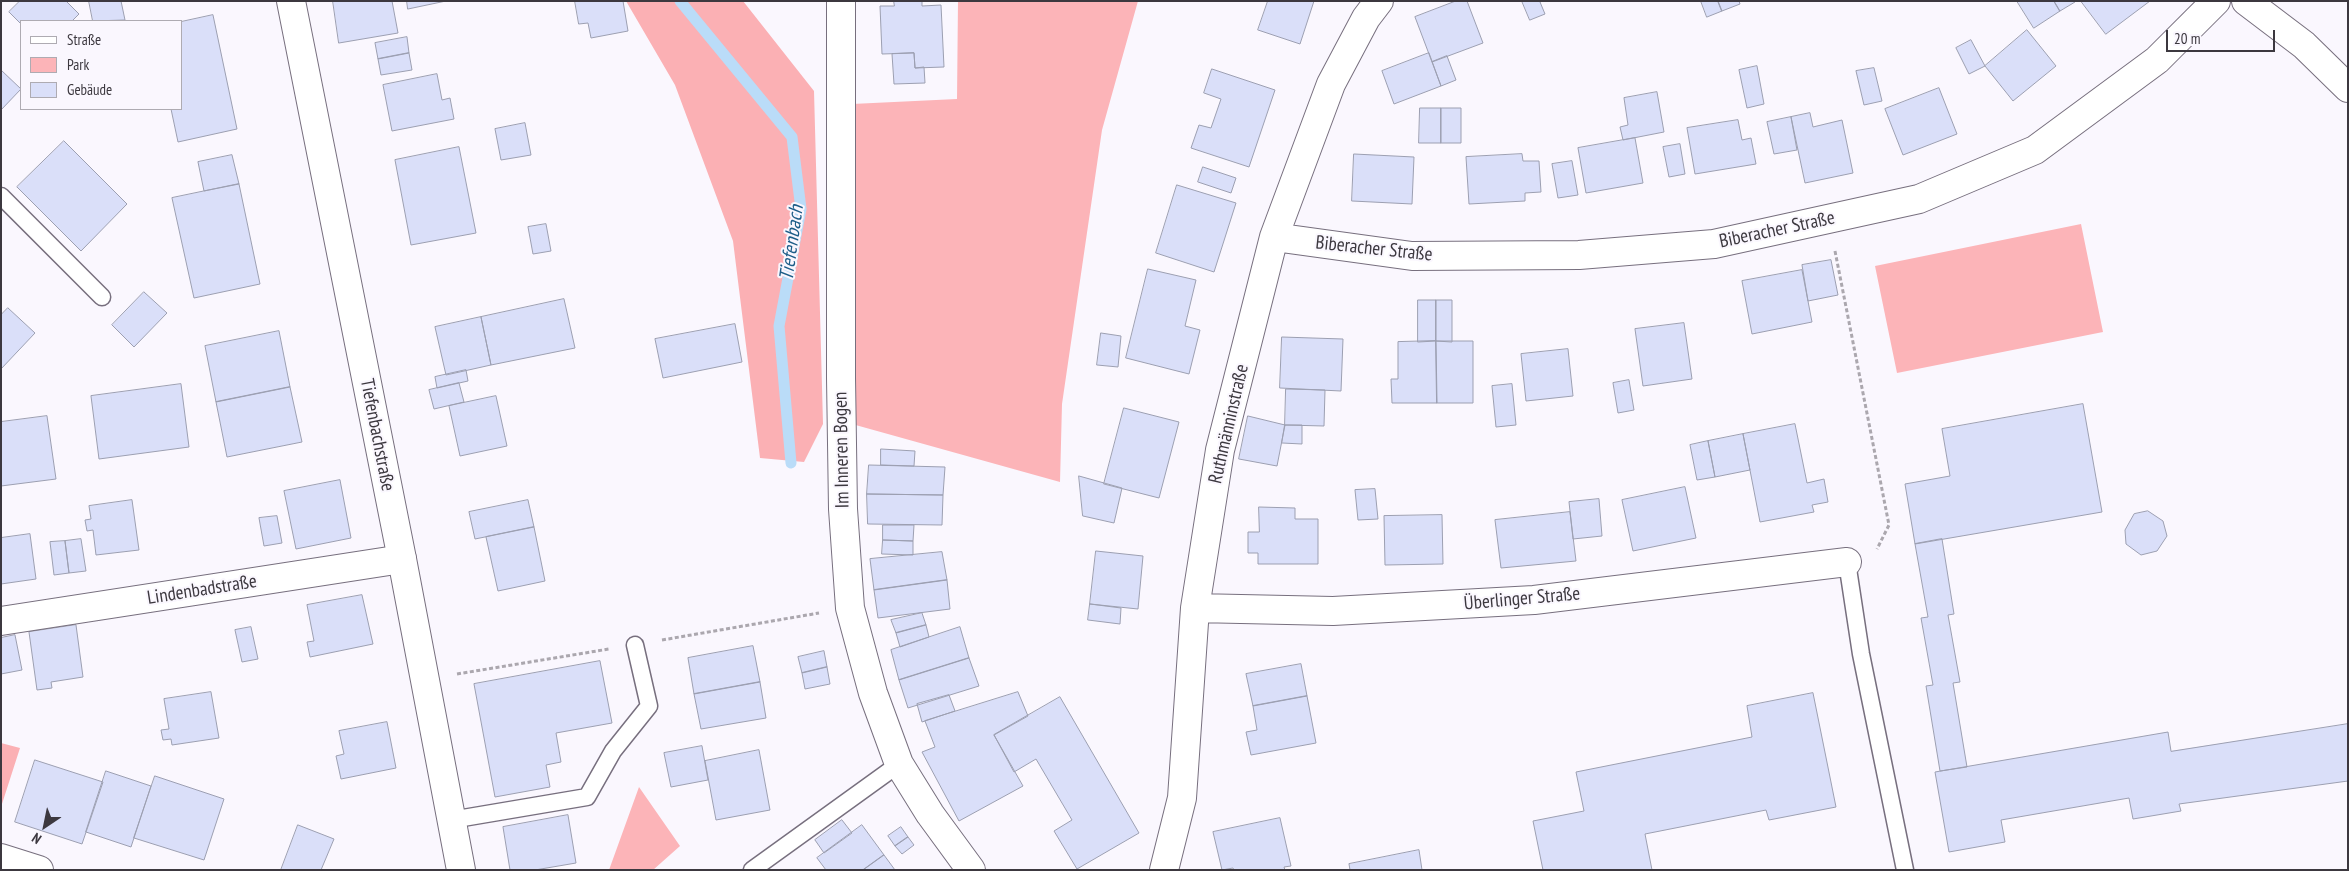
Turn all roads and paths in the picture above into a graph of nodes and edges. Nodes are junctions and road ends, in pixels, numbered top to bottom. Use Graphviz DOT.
graph roads {
  1 [pos="291,1"];
  2 [pos="841,1"];
  3 [pos="1379,1"];
  4 [pos="2216,1"];
  5 [pos="2246,1"];
  6 [pos="2348,88"];
  7 [pos="1,196"];
  8 [pos="1828,218"];
  9 [pos="1274,237"];
  10 [pos="102,297"];
  11 [pos="402,559"];
  12 [pos="1847,562"];
  13 [pos="1195,608"];
  14 [pos="1,621"];
  15 [pos="635,645"];
  16 [pos="899,764"];
  17 [pos="451,820"];
  18 [pos="1,858"];
  19 [pos="39,870"];
  20 [pos="461,870"];
  21 [pos="752,870"];
  22 [pos="970,870"];
  23 [pos="1164,870"];
  24 [pos="1905,870"];
  1 -- 11 [label="street, Tiefenbachstraße"];
  2 -- 16 [label="street, Im Inneren Bogen"];
  3 -- 9 [label="street, Ruthmänninstraße"];
  4 -- 8 [label="street, Biberacher Straße"];
  5 -- 6 [label="street"];
  7 -- 10 [label="lane"];
  8 -- 9 [label="street, Biberacher Straße"];
  8 -- 12 [label="path"];
  9 -- 13 [label="street, Ruthmänninstraße"];
  11 -- 14 [label="street, Lindenbadstraße"];
  11 -- 17 [label="street, Tiefenbachstraße"];
  12 -- 13 [label="street, Überlinger Straße"];
  12 -- 24 [label="lane"];
  13 -- 23 [label="street, Ruthmänninstraße"];
  15 -- 17 [label="lane"];
  16 -- 21 [label="lane"];
  16 -- 22 [label="street, Im Inneren Bogen"];
  17 -- 20 [label="street, Tiefenbachstraße"];
  18 -- 19 [label="street"];
}
